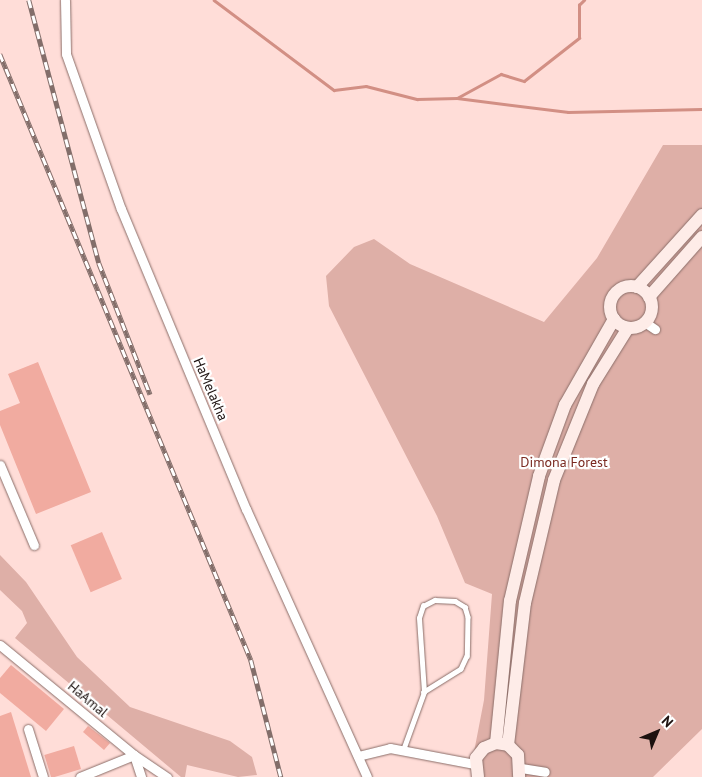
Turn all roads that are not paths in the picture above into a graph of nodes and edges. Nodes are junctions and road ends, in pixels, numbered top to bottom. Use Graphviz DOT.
graph roads {
  1 [pos="65,0"];
  2 [pos="702,215"];
  3 [pos="702,237"];
  4 [pos="637,287"];
  5 [pos="650,297"];
  6 [pos="614,320"];
  7 [pos="628,328"];
  8 [pos="0,465"];
  9 [pos="34,545"];
  10 [pos="4,647"];
  11 [pos="424,692"];
  12 [pos="28,729"];
  13 [pos="502,744"];
  14 [pos="403,752"];
  15 [pos="134,755"];
  16 [pos="358,756"];
  17 [pos="475,764"];
  18 [pos="545,772"];
  19 [pos="520,773"];
  20 [pos="42,777"];
  21 [pos="80,777"];
  22 [pos="141,777"];
  23 [pos="167,777"];
  24 [pos="367,777"];
  25 [pos="478,777"];
  1 -- 16 [label="street, HaMelakha"];
  2 -- 4 [label="main road"];
  3 -- 5 [label="main road"];
  4 -- 5 [label="main road"];
  4 -- 6 [label="main road"];
  5 -- 7 [label="main road"];
  6 -- 7 [label="main road"];
  6 -- 13 [label="main road"];
  7 -- 13 [label="main road"];
  8 -- 9 [label="street"];
  10 -- 15 [label="street, HaAmal"];
  11 -- 11 [label="lane"];
  11 -- 14 [label="lane"];
  12 -- 20 [label="street"];
  13 -- 17 [label="main road"];
  13 -- 19 [label="main road"];
  14 -- 16 [label="street"];
  14 -- 17 [label="street"];
  15 -- 21 [label="street"];
  15 -- 22 [label="street"];
  15 -- 23 [label="street, HaAmal"];
  16 -- 24 [label="street, HaMelakha"];
  17 -- 25 [label="main road"];
  18 -- 19 [label="street"];
}
